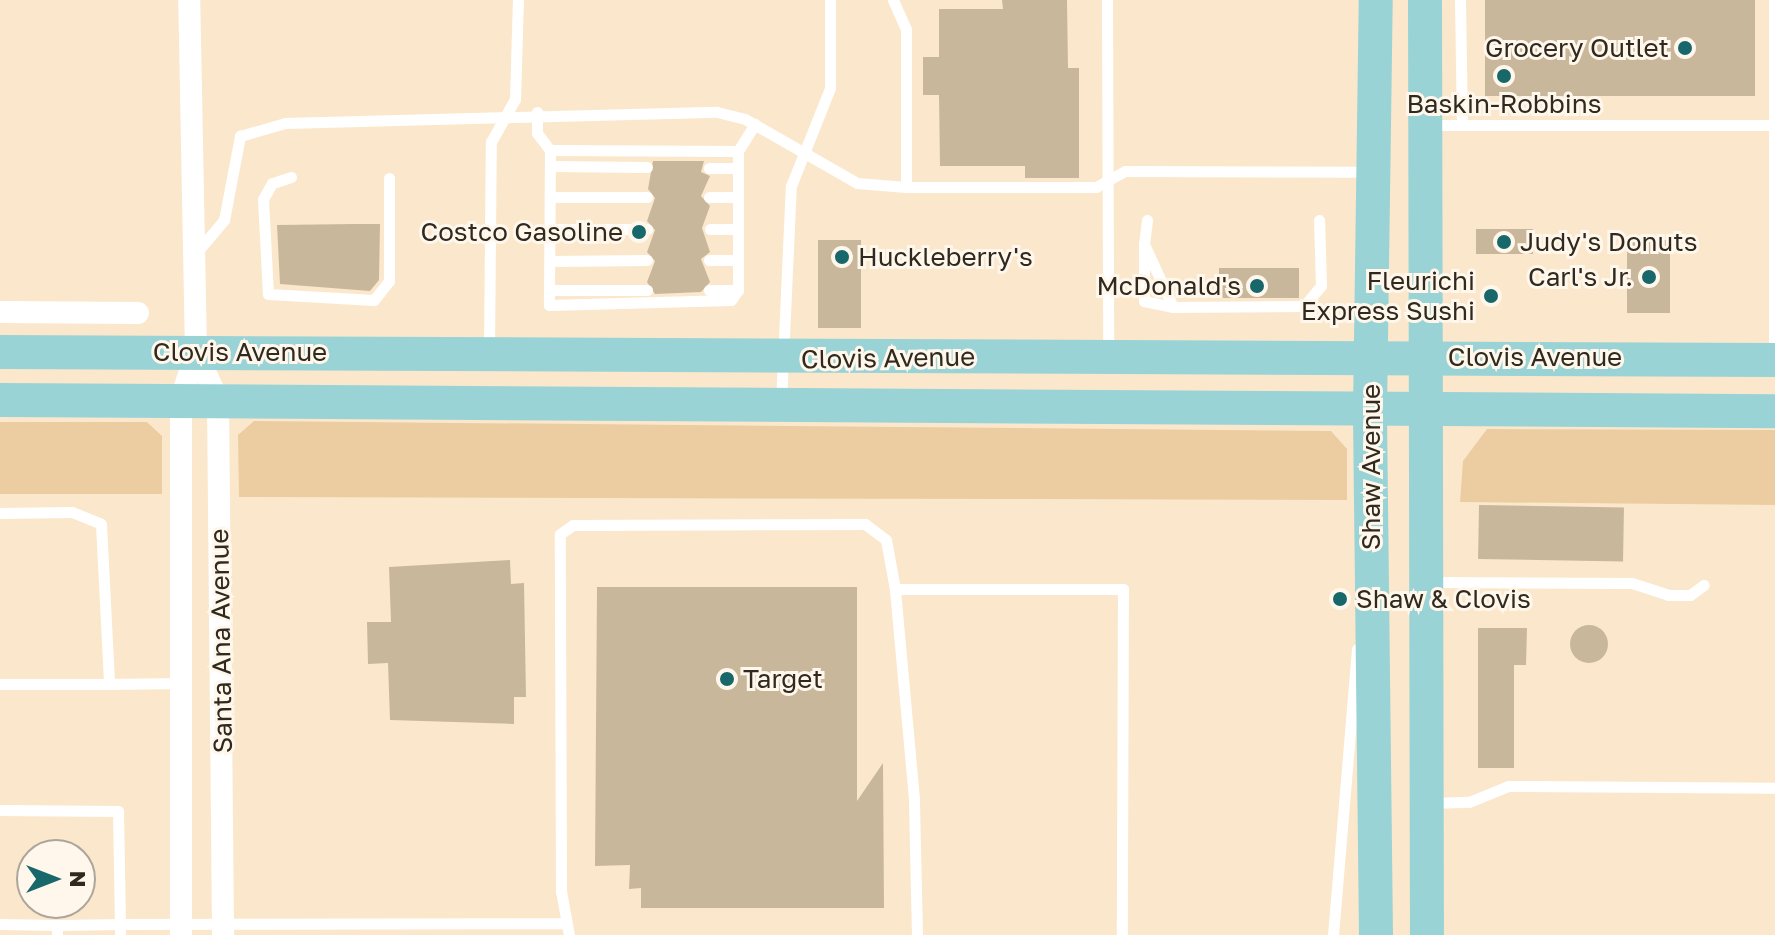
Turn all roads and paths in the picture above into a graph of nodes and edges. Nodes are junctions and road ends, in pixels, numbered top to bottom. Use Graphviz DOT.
graph roads {
  1 [pos="189,0"];
  2 [pos="518,0"];
  3 [pos="830,0"];
  4 [pos="893,0"];
  5 [pos="1107,0"];
  6 [pos="1376,0"];
  7 [pos="1402,0"];
  8 [pos="1425,0"];
  9 [pos="1460,0"];
  10 [pos="1774,0"];
  11 [pos="537,112"];
  12 [pos="501,119"];
  13 [pos="755,124"];
  14 [pos="1446,125"];
  15 [pos="1774,125"];
  16 [pos="550,150"];
  17 [pos="738,151"];
  18 [pos="798,154"];
  19 [pos="550,166"];
  20 [pos="647,167"];
  21 [pos="709,168"];
  22 [pos="738,168"];
  23 [pos="1372,172"];
  24 [pos="291,177"];
  25 [pos="389,178"];
  26 [pos="1107,180"];
  27 [pos="906,187"];
  28 [pos="550,197"];
  29 [pos="647,197"];
  30 [pos="709,197"];
  31 [pos="738,197"];
  32 [pos="1147,220"];
  33 [pos="1319,220"];
  34 [pos="550,229"];
  35 [pos="647,229"];
  36 [pos="710,229"];
  37 [pos="738,229"];
  38 [pos="1144,244"];
  39 [pos="195,255"];
  40 [pos="647,260"];
  41 [pos="709,260"];
  42 [pos="738,260"];
  43 [pos="550,261"];
  44 [pos="549,290"];
  45 [pos="647,290"];
  46 [pos="709,290"];
  47 [pos="738,290"];
  48 [pos="1173,307"];
  49 [pos="0,312"];
  50 [pos="138,313"];
  51 [pos="0,352"];
  52 [pos="196,352"];
  53 [pos="1108,354"];
  54 [pos="489,355"];
  55 [pos="1372,357"];
  56 [pos="1429,357"];
  57 [pos="1774,360"];
  58 [pos="782,361"];
  59 [pos="181,399"];
  60 [pos="0,400"];
  61 [pos="218,400"];
  62 [pos="781,408"];
  63 [pos="1370,411"];
  64 [pos="1775,411"];
  65 [pos="1430,412"];
  66 [pos="1371,485"];
  67 [pos="0,513"];
  68 [pos="1429,582"];
  69 [pos="1704,585"];
  70 [pos="895,589"];
  71 [pos="181,683"];
  72 [pos="0,684"];
  73 [pos="109,684"];
  74 [pos="1775,788"];
  75 [pos="1428,803"];
  76 [pos="0,810"];
  77 [pos="1375,845"];
  78 [pos="0,924"];
  79 [pos="181,929"];
  80 [pos="223,929"];
  81 [pos="567,929"];
  82 [pos="57,930"];
  83 [pos="120,930"];
  84 [pos="917,935"];
  85 [pos="1122,935"];
  86 [pos="1333,935"];
  87 [pos="1376,935"];
  88 [pos="1399,935"];
  89 [pos="1427,935"];
  1 -- 39 [label="street, Santa Ana Avenue"];
  2 -- 12 [label="lane"];
  3 -- 18 [label="lane"];
  4 -- 27 [label="lane"];
  5 -- 26 [label="lane"];
  6 -- 23 [label="main road, Shaw Avenue"];
  7 -- 14 [label="main road"];
  8 -- 14 [label="main road"];
  9 -- 14 [label="lane"];
  10 -- 15 [label="lane"];
  11 -- 12 [label="lane"];
  11 -- 13 [label="lane"];
  11 -- 16 [label="lane"];
  12 -- 39 [label="lane"];
  12 -- 54 [label="lane"];
  13 -- 17 [label="lane"];
  13 -- 18 [label="lane"];
  14 -- 15 [label="lane"];
  14 -- 56 [label="main road"];
  15 -- 57 [label="lane"];
  16 -- 17 [label="lane"];
  16 -- 19 [label="lane"];
  17 -- 22 [label="lane"];
  18 -- 27 [label="lane"];
  18 -- 58 [label="lane"];
  19 -- 20 [label="lane"];
  19 -- 28 [label="lane"];
  21 -- 22 [label="lane"];
  22 -- 31 [label="lane"];
  23 -- 26 [label="lane"];
  23 -- 55 [label="main road, Shaw Avenue"];
  24 -- 25 [label="lane"];
  26 -- 27 [label="lane"];
  26 -- 53 [label="lane"];
  28 -- 29 [label="lane"];
  28 -- 34 [label="lane"];
  30 -- 31 [label="lane"];
  31 -- 37 [label="lane"];
  32 -- 38 [label="lane"];
  33 -- 48 [label="lane"];
  34 -- 35 [label="lane"];
  34 -- 43 [label="lane"];
  36 -- 37 [label="lane"];
  37 -- 42 [label="lane"];
  38 -- 48 [label="lane"];
  38 -- 48 [label="lane"];
  39 -- 52 [label="street, Santa Ana Avenue"];
  40 -- 43 [label="lane"];
  41 -- 42 [label="lane"];
  42 -- 47 [label="lane"];
  43 -- 44 [label="lane"];
  44 -- 45 [label="lane"];
  44 -- 47 [label="lane"];
  46 -- 47 [label="lane"];
  49 -- 50 [label="street"];
  51 -- 52 [label="main road, Clovis Avenue"];
  52 -- 54 [label="main road, Clovis Avenue"];
  52 -- 59 [label="street, Santa Ana Avenue"];
  52 -- 61 [label="street, Santa Ana Avenue"];
  53 -- 55 [label="main road, Clovis Avenue"];
  53 -- 58 [label="main road, Clovis Avenue"];
  54 -- 58 [label="main road, Clovis Avenue"];
  55 -- 56 [label="main road, Clovis Avenue"];
  55 -- 63 [label="main road, Shaw Avenue"];
  56 -- 57 [label="main road, Clovis Avenue"];
  56 -- 65 [label="main road"];
  58 -- 62 [label="lane"];
  59 -- 60 [label="main road, Clovis Avenue"];
  59 -- 61 [label="main road, Clovis Avenue"];
  59 -- 71 [label="street, Santa Ana Avenue"];
  61 -- 62 [label="main road, Clovis Avenue"];
  61 -- 80 [label="street, Santa Ana Avenue"];
  62 -- 63 [label="main road, Clovis Avenue"];
  63 -- 65 [label="main road, Clovis Avenue"];
  63 -- 66 [label="main road, Shaw Avenue"];
  64 -- 65 [label="main road, Clovis Avenue"];
  65 -- 68 [label="main road"];
  66 -- 77 [label="main road, Shaw Avenue"];
  66 -- 86 [label="lane"];
  67 -- 73 [label="lane"];
  68 -- 69 [label="lane"];
  68 -- 75 [label="main road"];
  70 -- 81 [label="lane"];
  70 -- 84 [label="lane"];
  70 -- 85 [label="lane"];
  71 -- 73 [label="lane"];
  71 -- 79 [label="street, Santa Ana Avenue"];
  72 -- 73 [label="lane"];
  74 -- 75 [label="lane"];
  75 -- 89 [label="main road"];
  76 -- 83 [label="lane"];
  77 -- 87 [label="main road, Shaw Avenue"];
  77 -- 88 [label="main road"];
  78 -- 82 [label="lane"];
  79 -- 80 [label="lane"];
  79 -- 83 [label="lane"];
  80 -- 81 [label="lane"];
  82 -- 83 [label="lane"];
}
